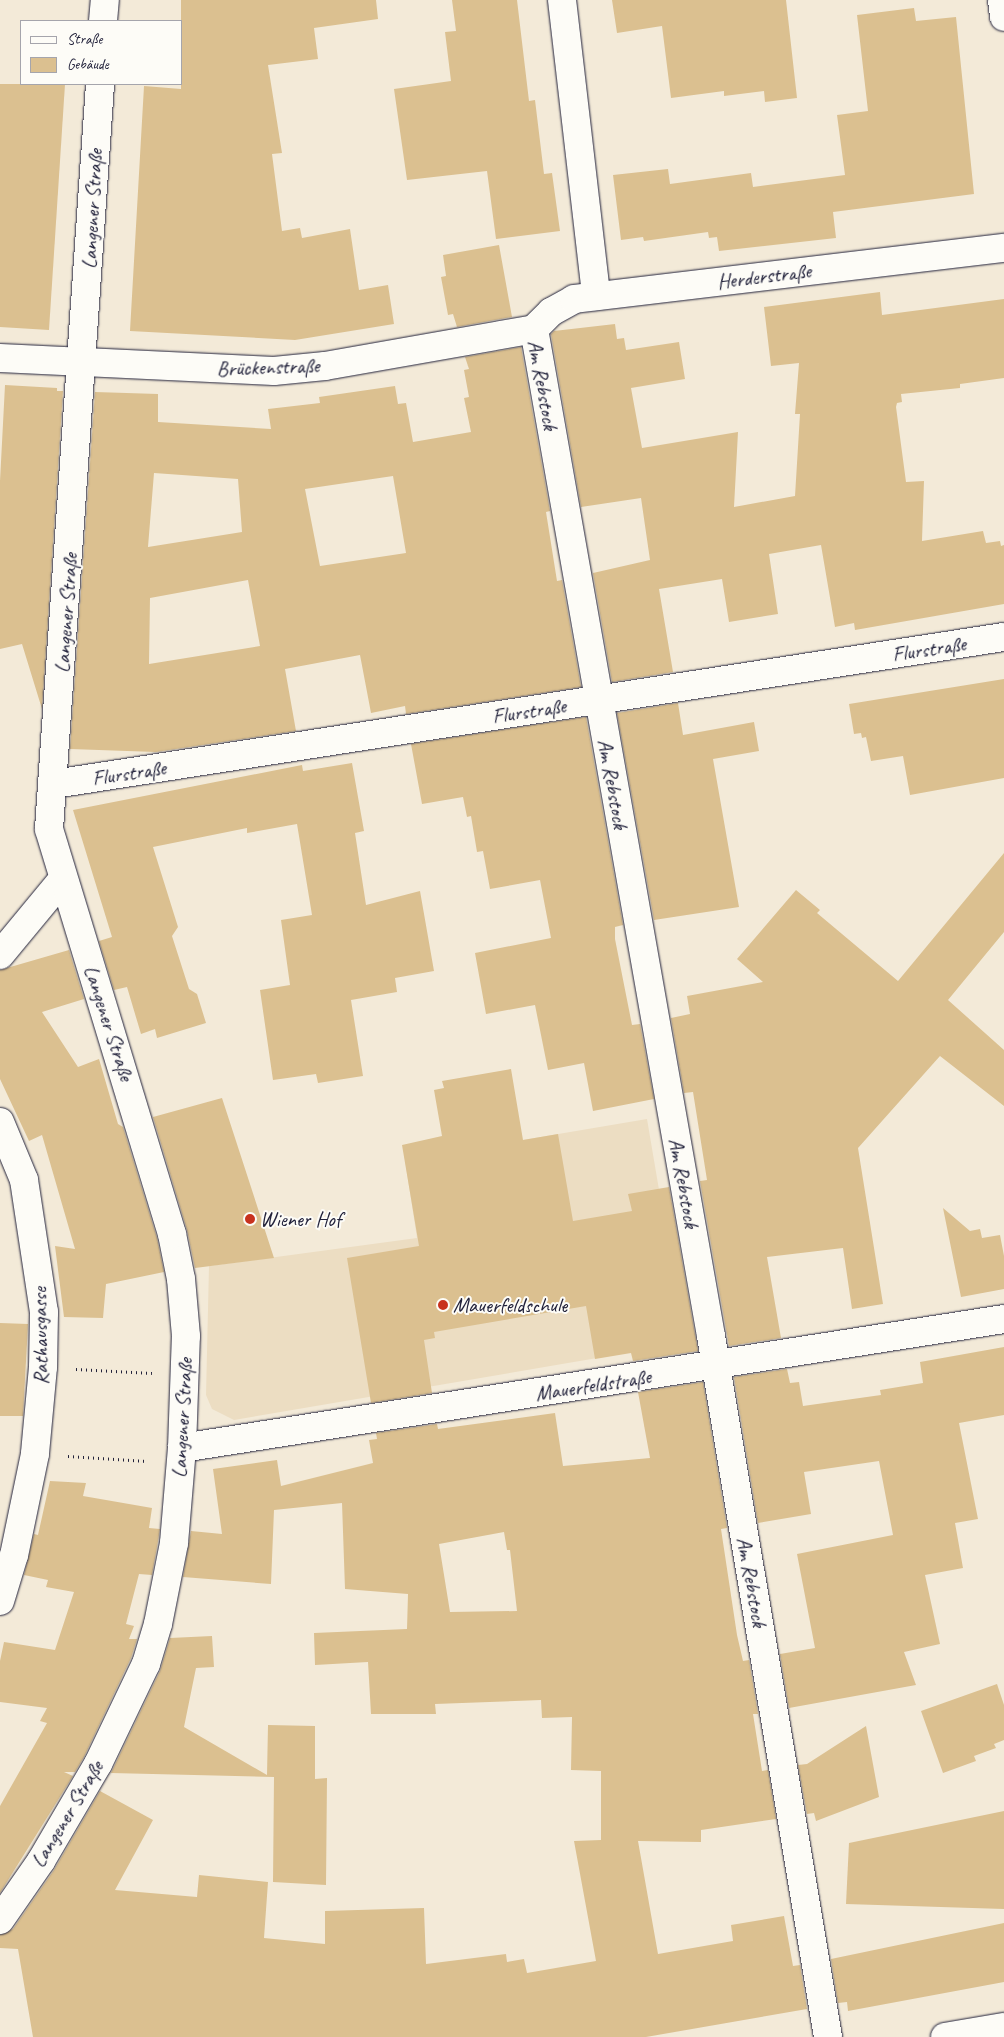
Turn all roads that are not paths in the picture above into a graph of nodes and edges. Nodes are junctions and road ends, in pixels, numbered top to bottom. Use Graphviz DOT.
graph roads {
  1 [pos="105,0"];
  2 [pos="562,0"];
  3 [pos="1002,0"];
  4 [pos="1004,17"];
  5 [pos="103,20"];
  6 [pos="100,85"];
  7 [pos="1004,248"];
  8 [pos="596,296"];
  9 [pos="534,329"];
  10 [pos="0,358"];
  11 [pos="83,362"];
  12 [pos="1004,637"];
  13 [pos="598,700"];
  14 [pos="54,784"];
  15 [pos="62,880"];
  16 [pos="0,955"];
  17 [pos="0,1122"];
  18 [pos="1004,1319"];
  19 [pos="716,1366"];
  20 [pos="182,1448"];
  21 [pos="7,1554"];
  22 [pos="0,1601"];
  23 [pos="0,1920"];
  24 [pos="1004,2027"];
  25 [pos="828,2037"];
  26 [pos="945,2037"];
  1 -- 5 [label="street"];
  2 -- 8 [label="street"];
  3 -- 4 [label="street"];
  6 -- 11 [label="street, Langener Straße"];
  7 -- 8 [label="street, Herderstraße"];
  8 -- 9 [label="street, Herderstraße"];
  9 -- 11 [label="street, Brückenstraße"];
  9 -- 13 [label="street, Am Rebstock"];
  10 -- 11 [label="street, Brückenstraße"];
  11 -- 14 [label="street, Langener Straße"];
  12 -- 13 [label="street, Flurstraße"];
  13 -- 14 [label="street, Flurstraße"];
  13 -- 19 [label="street, Am Rebstock"];
  14 -- 15 [label="street, Langener Straße"];
  15 -- 16 [label="street"];
  15 -- 20 [label="street, Langener Straße"];
  17 -- 21 [label="street, Rathausgasse"];
  18 -- 19 [label="street, Mauerfeldstraße"];
  19 -- 20 [label="street, Mauerfeldstraße"];
  19 -- 25 [label="street, Am Rebstock"];
  20 -- 23 [label="street, Langener Straße"];
  21 -- 22 [label="street, Rathausgasse"];
  24 -- 26 [label="street"];
}
